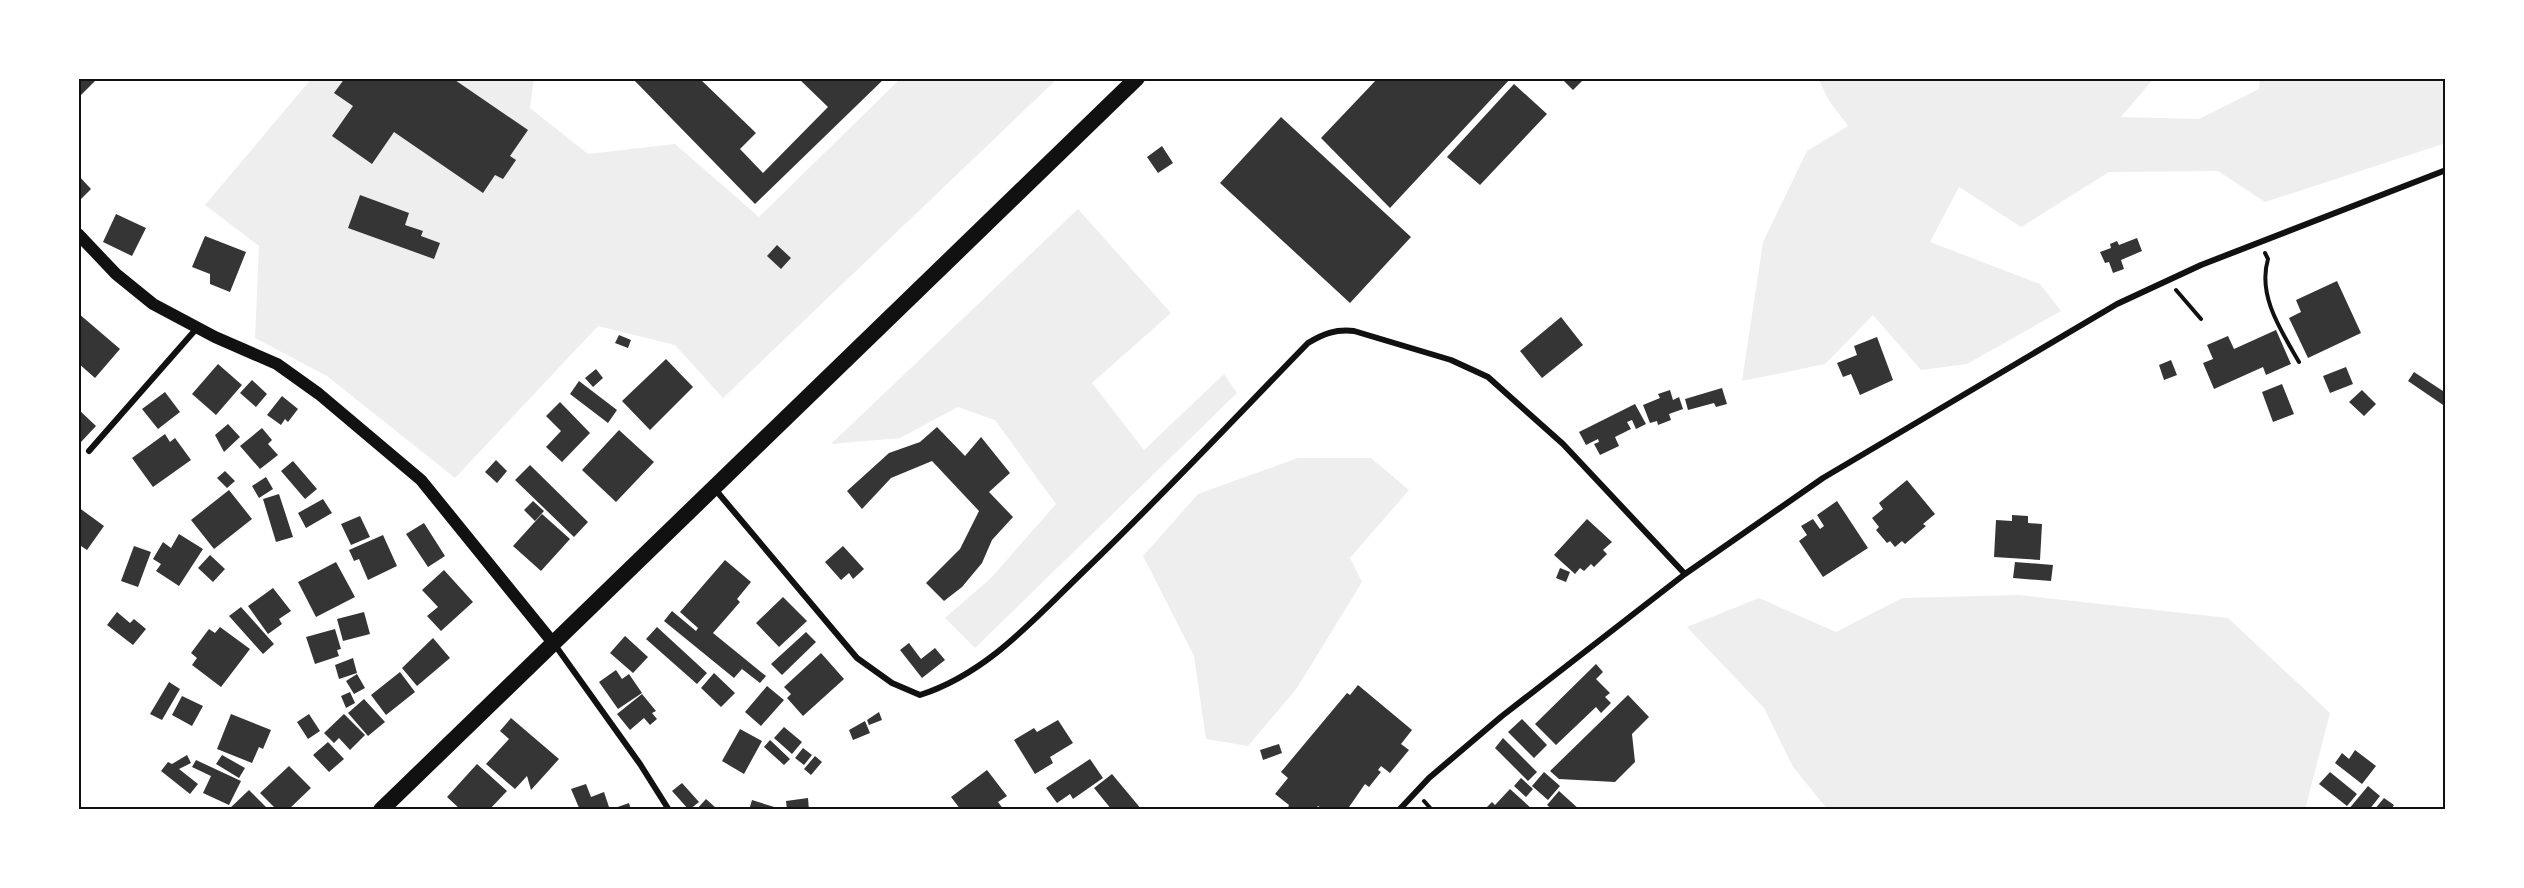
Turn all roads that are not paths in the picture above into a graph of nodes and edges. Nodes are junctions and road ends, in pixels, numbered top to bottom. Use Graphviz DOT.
graph roads {
  1 [pos="1137,78"];
  2 [pos="2446,170"];
  3 [pos="78,234"];
  4 [pos="196,328"];
  5 [pos="89,452"];
  6 [pos="713,488"];
  7 [pos="1684,574"];
  8 [pos="554,644"];
  9 [pos="381,810"];
  10 [pos="669,810"];
  11 [pos="1399,810"];
  1 -- 6 [label="highway"];
  2 -- 7 [label="street"];
  3 -- 4 [label="main road"];
  4 -- 5 [label="street"];
  4 -- 8 [label="main road"];
  6 -- 7 [label="street"];
  6 -- 8 [label="highway"];
  7 -- 11 [label="street"];
  8 -- 9 [label="highway"];
  8 -- 10 [label="street"];
}
